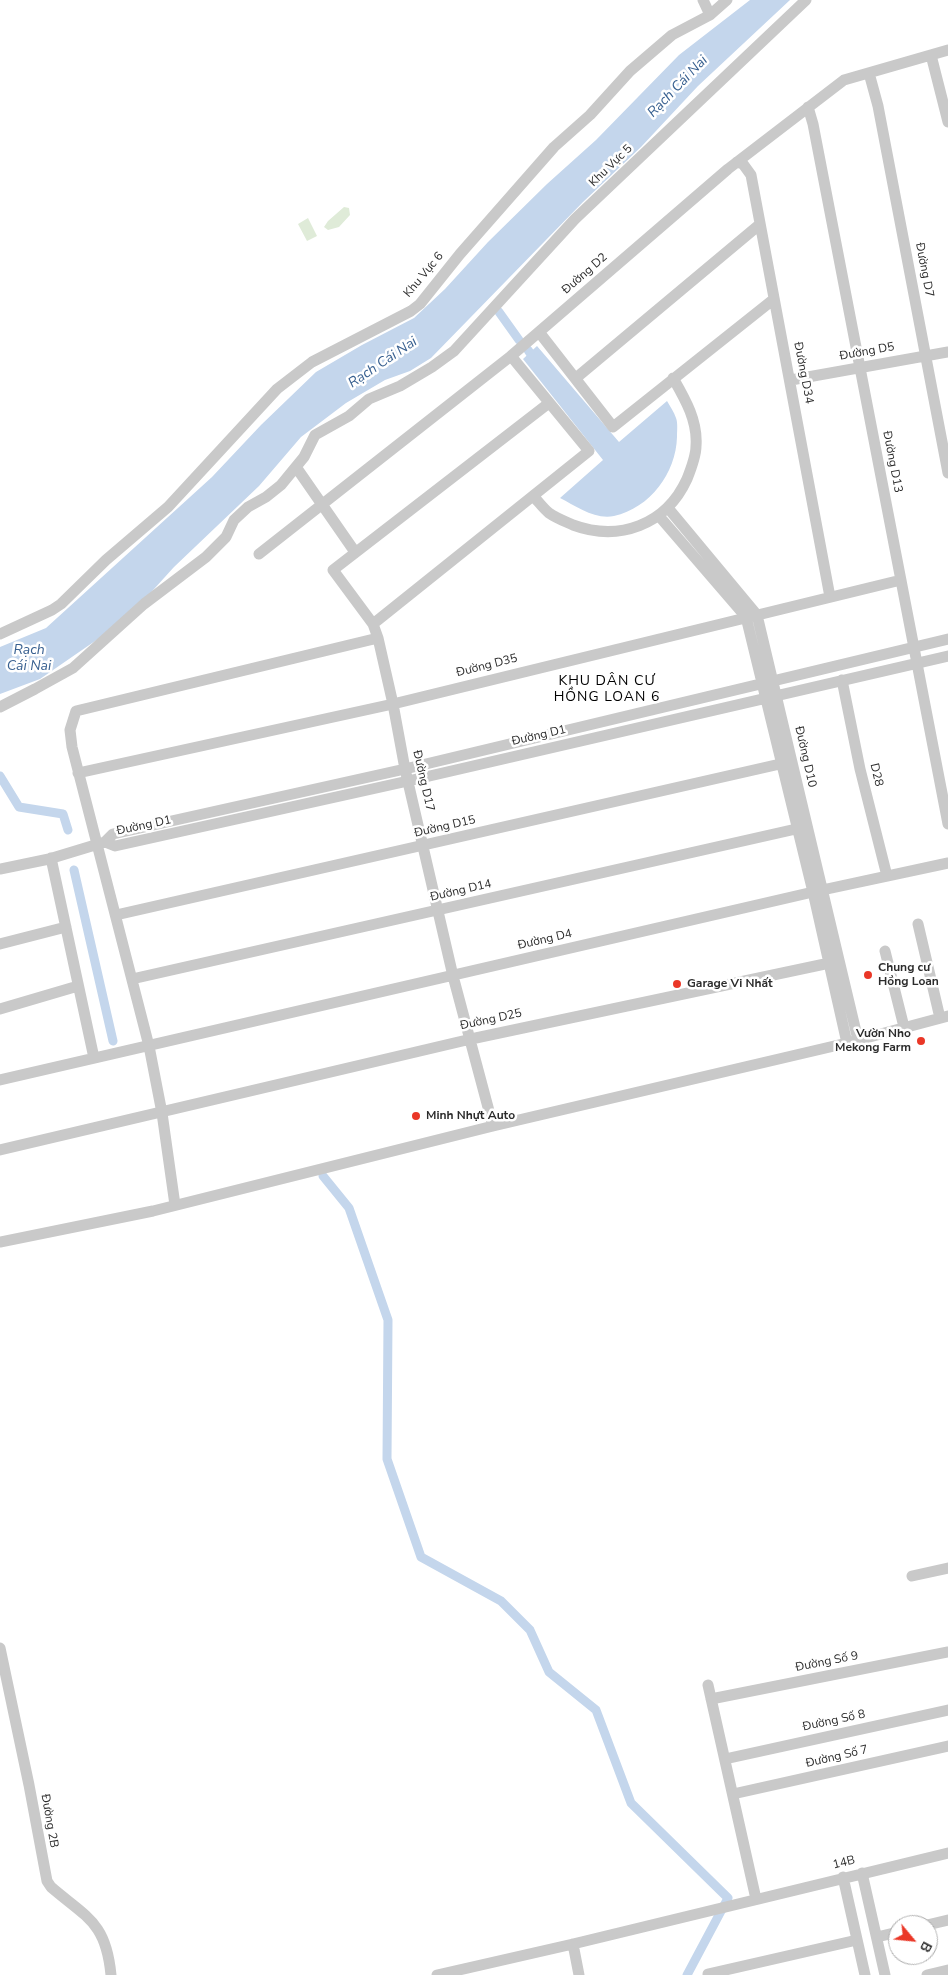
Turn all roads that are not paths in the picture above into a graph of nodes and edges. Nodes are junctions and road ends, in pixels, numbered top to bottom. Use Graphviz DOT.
graph roads {
  1 [pos="703,0"];
  2 [pos="727,0"];
  3 [pos="806,0"];
  4 [pos="710,15"];
  5 [pos="948,50"];
  6 [pos="931,55"];
  7 [pos="870,73"];
  8 [pos="808,106"];
  9 [pos="948,122"];
  10 [pos="737,162"];
  11 [pos="759,224"];
  12 [pos="774,299"];
  13 [pos="539,332"];
  14 [pos="948,352"];
  15 [pos="511,356"];
  16 [pos="926,356"];
  17 [pos="860,367"];
  18 [pos="576,378"];
  19 [pos="673,378"];
  20 [pos="791,380"];
  21 [pos="549,403"];
  22 [pos="296,467"];
  23 [pos="948,473"];
  24 [pos="533,496"];
  25 [pos="322,504"];
  26 [pos="668,508"];
  27 [pos="659,516"];
  28 [pos="355,552"];
  29 [pos="259,554"];
  30 [pos="901,580"];
  31 [pos="830,597"];
  32 [pos="751,616"];
  33 [pos="373,624"];
  34 [pos="0,634"];
  35 [pos="378,638"];
  36 [pos="948,639"];
  37 [pos="914,647"];
  38 [pos="948,656"];
  39 [pos="916,663"];
  40 [pos="842,680"];
  41 [pos="768,682"];
  42 [pos="771,696"];
  43 [pos="393,704"];
  44 [pos="0,707"];
  45 [pos="780,764"];
  46 [pos="405,769"];
  47 [pos="78,773"];
  48 [pos="408,781"];
  49 [pos="948,824"];
  50 [pos="796,829"];
  51 [pos="101,843"];
  52 [pos="424,846"];
  53 [pos="51,858"];
  54 [pos="948,863"];
  55 [pos="0,869"];
  56 [pos="887,876"];
  57 [pos="817,891"];
  58 [pos="438,911"];
  59 [pos="116,915"];
  60 [pos="918,924"];
  61 [pos="66,927"];
  62 [pos="0,944"];
  63 [pos="885,951"];
  64 [pos="834,962"];
  65 [pos="453,976"];
  66 [pos="132,979"];
  67 [pos="78,986"];
  68 [pos="0,1009"];
  69 [pos="944,1017"];
  70 [pos="904,1027"];
  71 [pos="471,1038"];
  72 [pos="853,1042"];
  73 [pos="149,1046"];
  74 [pos="94,1058"];
  75 [pos="0,1080"];
  76 [pos="162,1113"];
  77 [pos="493,1126"];
  78 [pos="0,1150"];
  79 [pos="175,1205"];
  80 [pos="0,1242"];
  81 [pos="948,1568"];
  82 [pos="912,1576"];
  83 [pos="0,1648"];
  84 [pos="948,1652"];
  85 [pos="708,1685"];
  86 [pos="711,1699"];
  87 [pos="948,1710"];
  88 [pos="948,1746"];
  89 [pos="725,1759"];
  90 [pos="733,1794"];
  91 [pos="948,1853"];
  92 [pos="862,1872"];
  93 [pos="843,1877"];
  94 [pos="751,1900"];
  95 [pos="888,1935"];
  96 [pos="877,1938"];
  97 [pos="857,1940"];
  98 [pos="573,1944"];
  99 [pos="948,1970"];
  100 [pos="708,1974"];
  101 [pos="111,1975"];
  102 [pos="437,1975"];
  103 [pos="579,1975"];
  104 [pos="865,1975"];
  105 [pos="885,1975"];
  106 [pos="927,1975"];
  1 -- 4 [label="street"];
  2 -- 4 [label="street, Khu Vực 6"];
  3 -- 22 [label="street, Khu Vực 5"];
  4 -- 34 [label="street, Khu Vực 6"];
  5 -- 6 [label="street, Đường D2"];
  6 -- 7 [label="street, Đường D2"];
  6 -- 9 [label="street"];
  7 -- 8 [label="street, Đường D2"];
  7 -- 16 [label="street, Đường D7"];
  8 -- 10 [label="street, Đường D2"];
  8 -- 17 [label="street, Đường D13"];
  10 -- 11 [label="street, Đường D34"];
  10 -- 13 [label="street, Đường D2"];
  11 -- 12 [label="street, Đường D34"];
  11 -- 18 [label="street"];
  12 -- 19 [label="street"];
  12 -- 20 [label="street, Đường D34"];
  13 -- 15 [label="street, Đường D2"];
  13 -- 18 [label="street"];
  14 -- 16 [label="street, Đường D5"];
  15 -- 21 [label="street"];
  15 -- 25 [label="street, Đường D2"];
  16 -- 17 [label="street, Đường D5"];
  16 -- 23 [label="street, Đường D7"];
  17 -- 20 [label="street, Đường D5"];
  17 -- 30 [label="street, Đường D13"];
  18 -- 19 [label="street"];
  19 -- 26 [label="street"];
  20 -- 31 [label="street, Đường D34"];
  21 -- 24 [label="street"];
  21 -- 28 [label="street"];
  22 -- 25 [label="street"];
  22 -- 44 [label="street, Khu Vực 5"];
  24 -- 27 [label="street"];
  24 -- 33 [label="street"];
  25 -- 28 [label="street"];
  25 -- 29 [label="street, Đường D2"];
  26 -- 27 [label="street"];
  26 -- 32 [label="street, Đường D10"];
  27 -- 32 [label="street, Đường D10"];
  28 -- 33 [label="street, Đường D17"];
  30 -- 31 [label="street, Đường D35"];
  30 -- 37 [label="street, Đường D13"];
  31 -- 32 [label="street, Đường D35"];
  32 -- 41 [label="street, Đường D10"];
  32 -- 43 [label="street, Đường D35"];
  33 -- 35 [label="street, Đường D17"];
  35 -- 43 [label="street, Đường D17"];
  35 -- 47 [label="street"];
  36 -- 37 [label="street, Đường D1"];
  37 -- 39 [label="street, Đường D13"];
  37 -- 41 [label="street, Đường D1"];
  38 -- 39 [label="street, Đường D1"];
  39 -- 40 [label="street, Đường D1"];
  39 -- 49 [label="street, Đường D13"];
  40 -- 42 [label="street, Đường D1"];
  40 -- 56 [label="street, D28"];
  41 -- 42 [label="street, Đường D10"];
  41 -- 46 [label="street, Đường D1"];
  42 -- 45 [label="street, Đường D10"];
  42 -- 48 [label="street, Đường D1"];
  42 -- 57 [label="street, Đường D10"];
  43 -- 46 [label="street, Đường D17"];
  43 -- 47 [label="street, Đường D35"];
  45 -- 50 [label="street, Đường D10"];
  45 -- 52 [label="street, Đường D15"];
  46 -- 48 [label="street, Đường D17"];
  46 -- 51 [label="street, Đường D1"];
  47 -- 51 [label="street"];
  48 -- 51 [label="street, Đường D1"];
  48 -- 52 [label="street, Đường D17"];
  50 -- 57 [label="street, Đường D10"];
  50 -- 58 [label="street, Đường D14"];
  51 -- 53 [label="street"];
  51 -- 59 [label="street"];
  52 -- 58 [label="street, Đường D17"];
  52 -- 59 [label="street, Đường D15"];
  53 -- 55 [label="street"];
  53 -- 61 [label="street"];
  54 -- 56 [label="street, Đường D4"];
  56 -- 57 [label="street, Đường D4"];
  57 -- 64 [label="street, Đường D10"];
  57 -- 65 [label="street, Đường D4"];
  58 -- 65 [label="street, Đường D17"];
  58 -- 66 [label="street, Đường D14"];
  59 -- 66 [label="street"];
  60 -- 69 [label="street"];
  61 -- 62 [label="street"];
  61 -- 67 [label="street"];
  63 -- 70 [label="street"];
  64 -- 71 [label="street, Đường D25"];
  64 -- 72 [label="street, Đường D10"];
  65 -- 71 [label="street, Đường D17"];
  65 -- 73 [label="street, Đường D4"];
  66 -- 73 [label="street"];
  67 -- 68 [label="street"];
  67 -- 74 [label="street"];
  69 -- 70 [label="street"];
  70 -- 72 [label="street"];
  71 -- 76 [label="street, Đường D25"];
  71 -- 77 [label="street, Đường D17"];
  72 -- 77 [label="street"];
  73 -- 74 [label="street, Đường D4"];
  73 -- 76 [label="street"];
  74 -- 75 [label="street, Đường D4"];
  76 -- 78 [label="street, Đường D25"];
  76 -- 79 [label="street"];
  77 -- 79 [label="street"];
  79 -- 80 [label="street"];
  81 -- 82 [label="street"];
  83 -- 101 [label="street, Đường 2B"];
  84 -- 86 [label="street, Đường Số 9"];
  85 -- 86 [label="street"];
  86 -- 89 [label="street"];
  87 -- 89 [label="street, Đường Số 8"];
  88 -- 90 [label="street, Đường Số 7"];
  89 -- 90 [label="street"];
  90 -- 94 [label="street"];
  91 -- 92 [label="street, 14B"];
  92 -- 93 [label="street, 14B"];
  92 -- 96 [label="street"];
  93 -- 94 [label="street, 14B"];
  93 -- 97 [label="street"];
  94 -- 98 [label="street, 14B"];
  95 -- 96 [label="street"];
  96 -- 105 [label="street"];
  97 -- 100 [label="street"];
  97 -- 104 [label="street"];
  98 -- 102 [label="street, 14B"];
  98 -- 103 [label="street"];
  99 -- 106 [label="street"];
}
